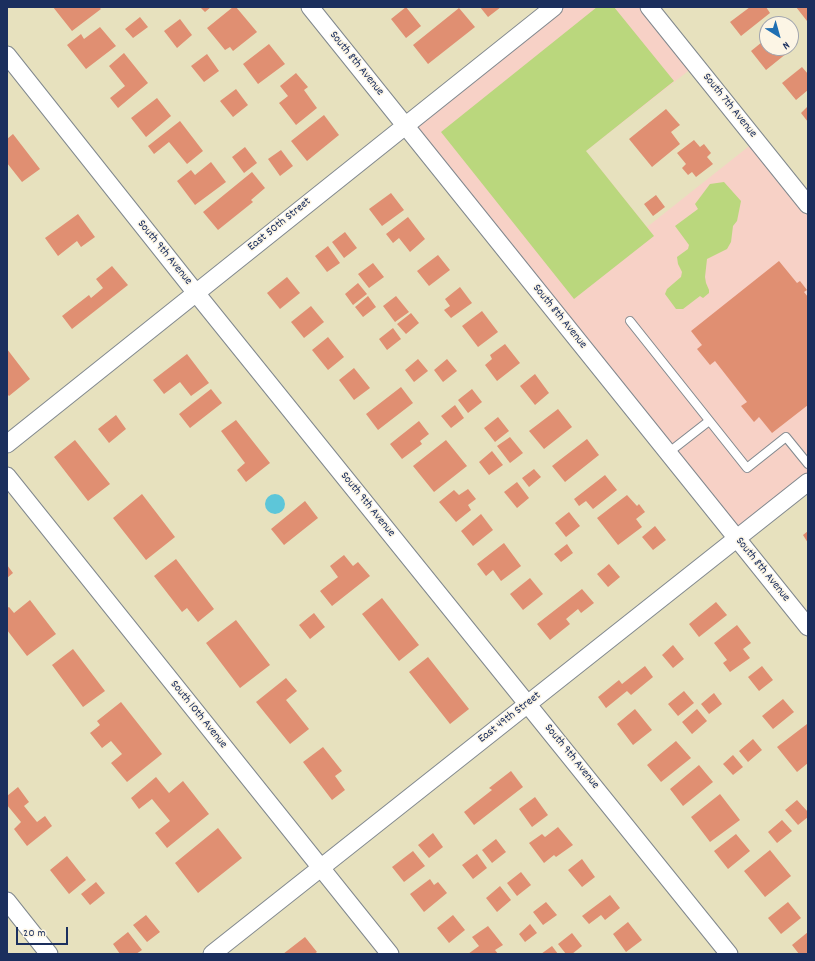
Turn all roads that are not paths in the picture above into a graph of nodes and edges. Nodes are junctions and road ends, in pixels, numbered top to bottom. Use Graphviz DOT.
graph roads {
  1 [pos="310,7"];
  2 [pos="554,7"];
  3 [pos="649,7"];
  4 [pos="7,55"];
  5 [pos="406,126"];
  6 [pos="808,205"];
  7 [pos="196,293"];
  8 [pos="630,321"];
  9 [pos="709,421"];
  10 [pos="7,444"];
  11 [pos="668,453"];
  12 [pos="808,464"];
  13 [pos="7,476"];
  14 [pos="808,482"];
  15 [pos="737,538"];
  16 [pos="808,627"];
  17 [pos="528,704"];
  18 [pos="320,868"];
  19 [pos="7,901"];
  20 [pos="49,954"];
  21 [pos="212,954"];
  22 [pos="390,954"];
  23 [pos="729,954"];
  1 -- 5 [label="street, South 8th Avenue"];
  2 -- 5 [label="street, East 50th Street"];
  3 -- 6 [label="street, South 7th Avenue"];
  4 -- 7 [label="street, South 9th Avenue"];
  5 -- 7 [label="street, East 50th Street"];
  5 -- 11 [label="street, South 8th Avenue"];
  7 -- 10 [label="street, East 50th Street"];
  7 -- 17 [label="street, South 9th Avenue"];
  8 -- 9 [label="lane"];
  9 -- 11 [label="lane"];
  9 -- 12 [label="lane"];
  11 -- 15 [label="street, South 8th Avenue"];
  13 -- 18 [label="street, South 10th Avenue"];
  14 -- 15 [label="street, East 49th Street"];
  15 -- 16 [label="street, South 8th Avenue"];
  15 -- 17 [label="street, East 49th Street"];
  17 -- 18 [label="street, East 49th Street"];
  17 -- 23 [label="street, South 9th Avenue"];
  18 -- 21 [label="street, East 49th Street"];
  18 -- 22 [label="street, South 10th Avenue"];
  19 -- 20 [label="street"];
}
